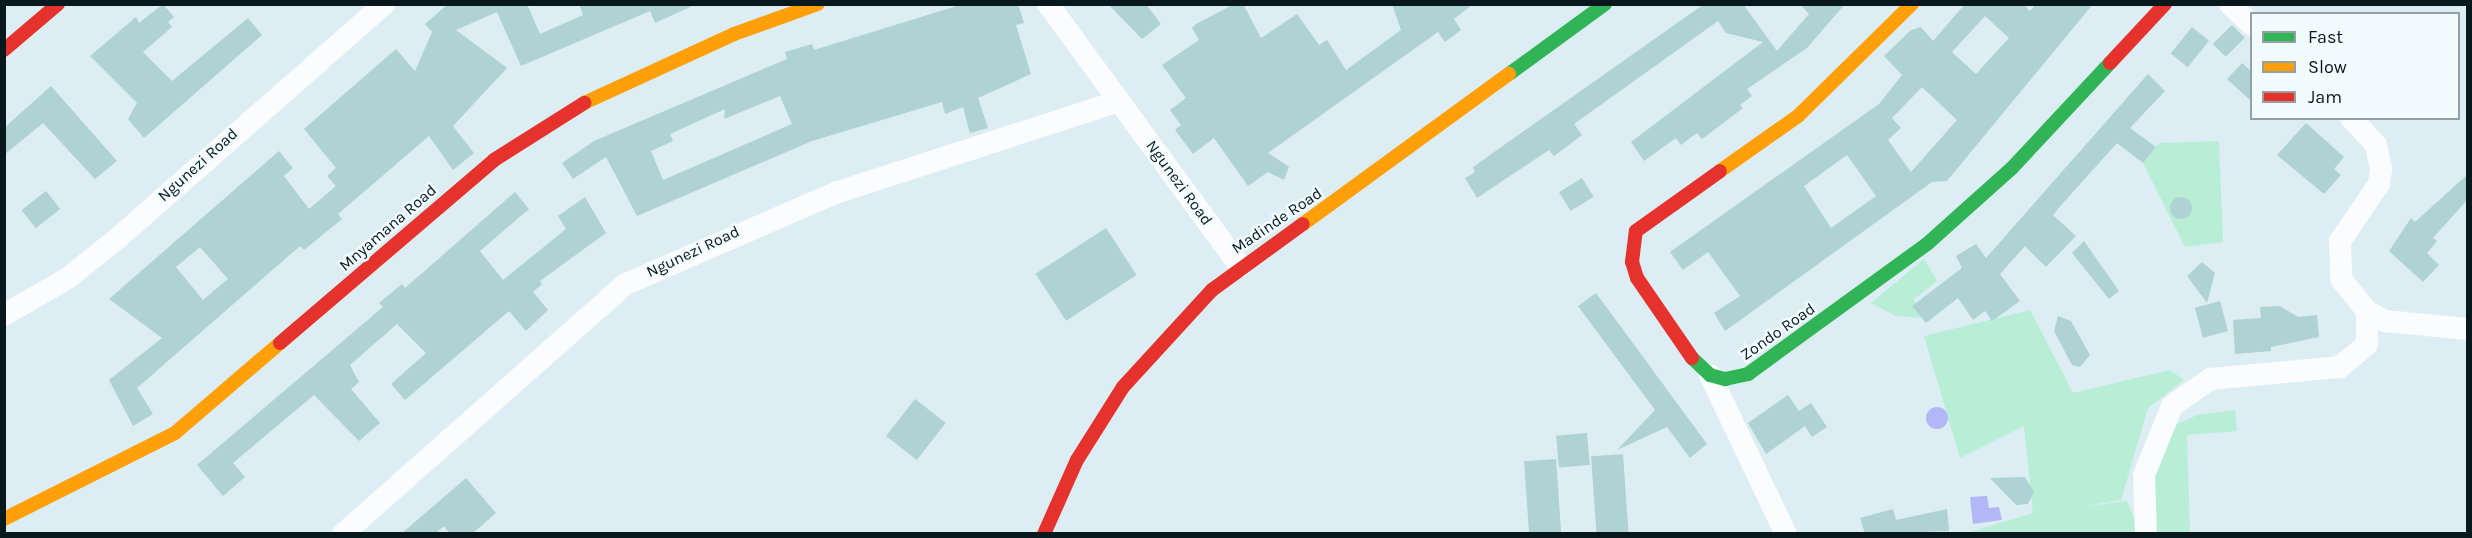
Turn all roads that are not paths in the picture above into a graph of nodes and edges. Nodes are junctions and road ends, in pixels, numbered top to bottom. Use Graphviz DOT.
graph roads {
  1 [pos="58,4"];
  2 [pos="384,4"];
  3 [pos="818,4"];
  4 [pos="1048,4"];
  5 [pos="1605,4"];
  6 [pos="1912,4"];
  7 [pos="2165,4"];
  8 [pos="2230,4"];
  9 [pos="2250,23"];
  10 [pos="4,50"];
  11 [pos="1119,101"];
  12 [pos="2352,120"];
  13 [pos="1240,266"];
  14 [pos="2367,311"];
  15 [pos="4,315"];
  16 [pos="2468,329"];
  17 [pos="1710,375"];
  18 [pos="4,519"];
  19 [pos="343,534"];
  20 [pos="1044,534"];
  21 [pos="1786,534"];
  22 [pos="2146,534"];
  1 -- 10 [label="street"];
  2 -- 15 [label="street, Ngunezi Road"];
  3 -- 18 [label="street, Mnyamana Road"];
  4 -- 11 [label="street, Ngunezi Road"];
  5 -- 13 [label="street, Madinde Road"];
  6 -- 17 [label="street"];
  7 -- 17 [label="street, Zondo Road"];
  8 -- 9 [label="street"];
  11 -- 13 [label="street, Ngunezi Road"];
  11 -- 19 [label="street, Ngunezi Road"];
  12 -- 14 [label="street"];
  13 -- 20 [label="street, Madinde Road"];
  14 -- 16 [label="street"];
  14 -- 22 [label="street"];
  17 -- 21 [label="street"];
}
